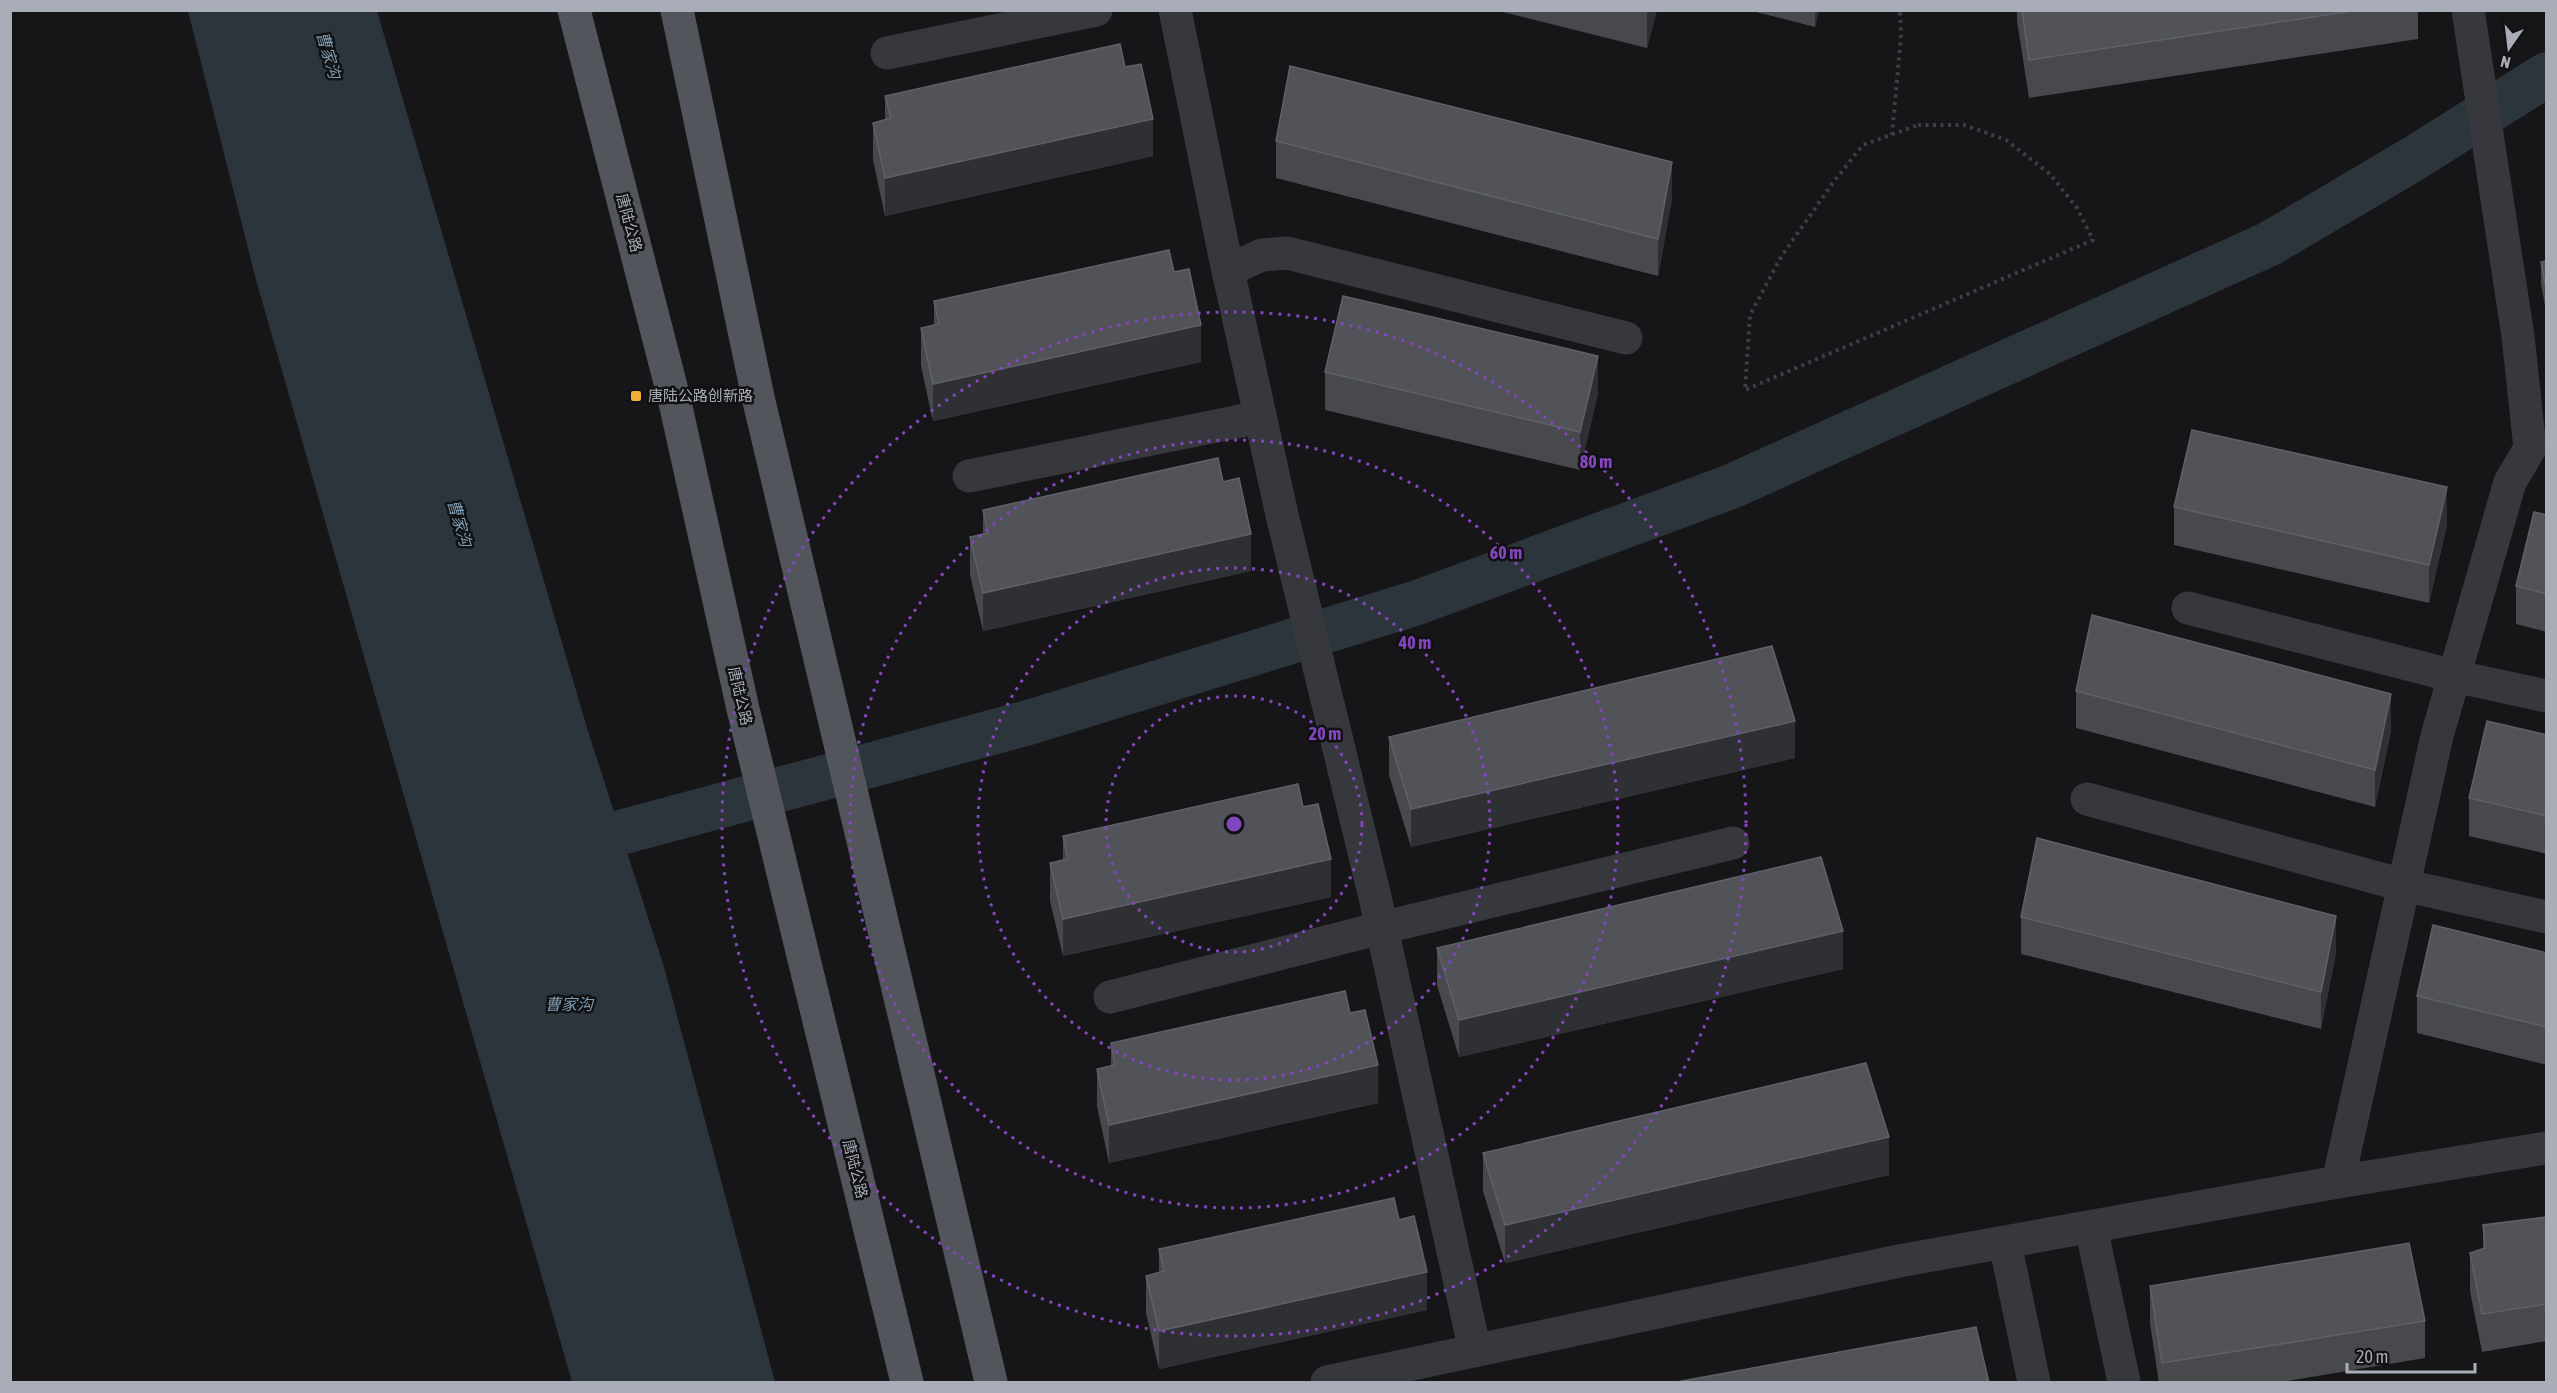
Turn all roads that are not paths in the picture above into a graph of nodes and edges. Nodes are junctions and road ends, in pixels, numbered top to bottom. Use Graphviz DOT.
graph roads {
  1 [pos="574,10"];
  2 [pos="677,10"];
  3 [pos="1096,10"];
  4 [pos="1175,10"];
  5 [pos="2468,11"];
  6 [pos="887,53"];
  7 [pos="1228,270"];
  8 [pos="1626,338"];
  9 [pos="1260,417"];
  10 [pos="2538,452"];
  11 [pos="969,476"];
  12 [pos="2188,608"];
  13 [pos="2454,676"];
  14 [pos="2547,696"];
  15 [pos="2086,799"];
  16 [pos="1733,843"];
  17 [pos="2403,885"];
  18 [pos="2547,917"];
  19 [pos="1381,928"];
  20 [pos="1110,998"];
  21 [pos="2547,1148"];
  22 [pos="2338,1182"];
  23 [pos="2091,1227"];
  24 [pos="2005,1243"];
  25 [pos="1474,1351"];
  26 [pos="907,1383"];
  27 [pos="991,1383"];
  28 [pos="1327,1383"];
  29 [pos="2034,1383"];
  30 [pos="2124,1383"];
  1 -- 26 [label="main road, 唐陆公路"];
  2 -- 27 [label="main road"];
  3 -- 6 [label="lane"];
  4 -- 7 [label="lane"];
  5 -- 10 [label="lane"];
  7 -- 8 [label="lane"];
  7 -- 9 [label="lane"];
  9 -- 11 [label="lane"];
  9 -- 19 [label="lane"];
  10 -- 13 [label="lane"];
  12 -- 13 [label="lane"];
  13 -- 14 [label="lane"];
  13 -- 17 [label="lane"];
  15 -- 17 [label="lane"];
  16 -- 19 [label="lane"];
  17 -- 18 [label="lane"];
  17 -- 22 [label="lane"];
  19 -- 20 [label="lane"];
  19 -- 25 [label="lane"];
  21 -- 22 [label="lane"];
  22 -- 23 [label="lane"];
  23 -- 24 [label="lane"];
  23 -- 30 [label="lane"];
  24 -- 25 [label="lane"];
  24 -- 29 [label="lane"];
  25 -- 28 [label="lane"];
}
